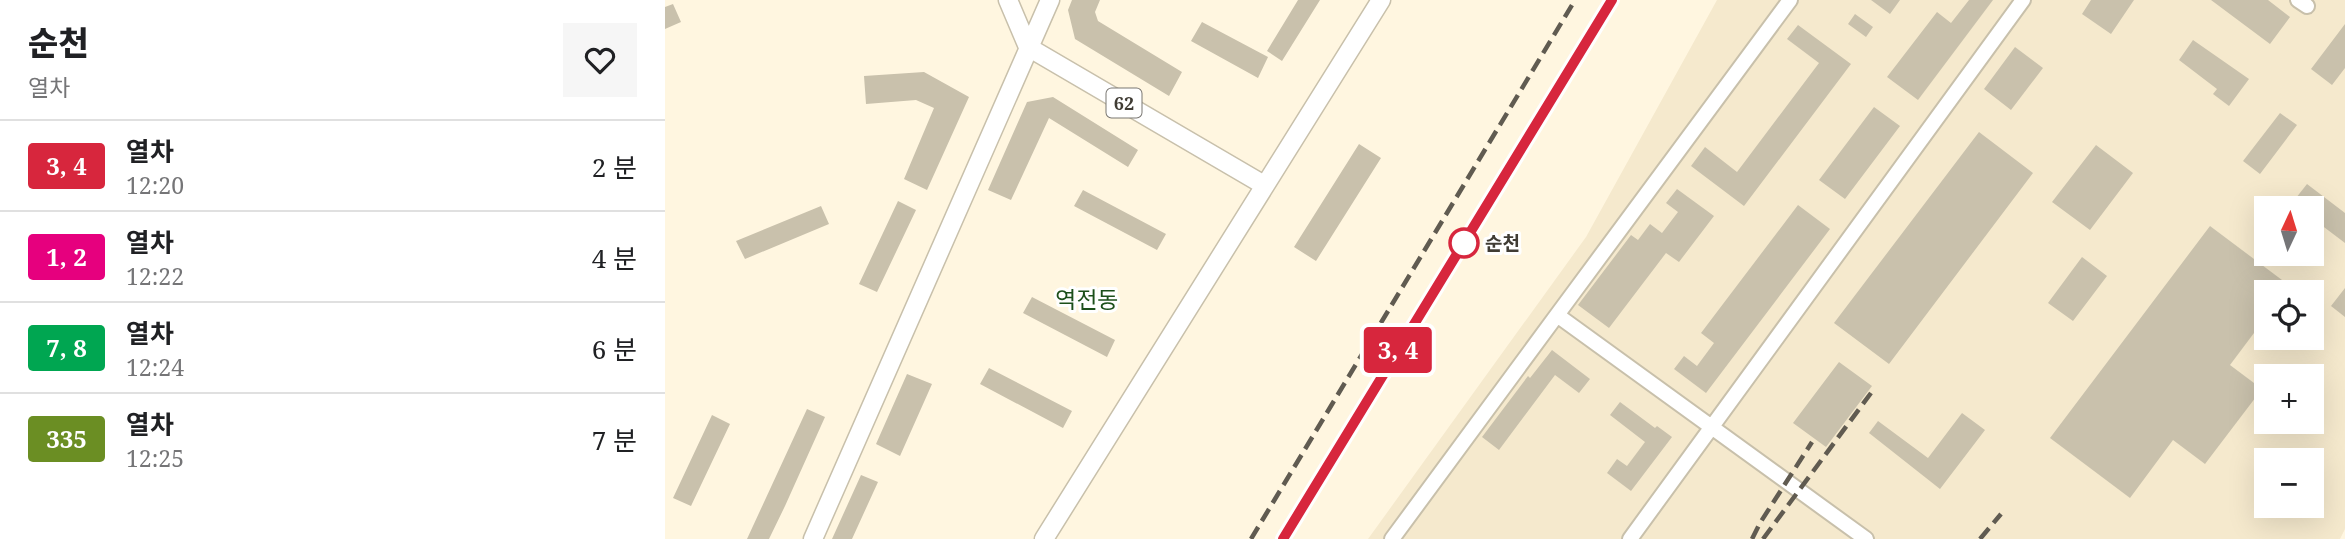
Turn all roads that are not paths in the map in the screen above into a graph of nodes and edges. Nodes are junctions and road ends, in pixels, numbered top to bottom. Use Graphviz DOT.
graph roads {
  1 [pos="1008,0"];
  2 [pos="1049,0"];
  3 [pos="1381,0"];
  4 [pos="1790,0"];
  5 [pos="2023,0"];
  6 [pos="1028,47"];
  7 [pos="1263,185"];
  8 [pos="1556,314"];
  9 [pos="1710,428"];
  10 [pos="813,539"];
  11 [pos="1044,539"];
  12 [pos="1392,539"];
  13 [pos="1630,539"];
  14 [pos="1865,539"];
  1 -- 6 [label="main road"];
  2 -- 6 [label="main road"];
  3 -- 7 [label="main road"];
  4 -- 8 [label="lane"];
  5 -- 9 [label="lane"];
  6 -- 7 [label="main road, 62"];
  6 -- 10 [label="main road"];
  7 -- 11 [label="main road"];
  8 -- 9 [label="lane"];
  8 -- 12 [label="lane"];
  9 -- 13 [label="lane"];
  9 -- 14 [label="lane"];
}
